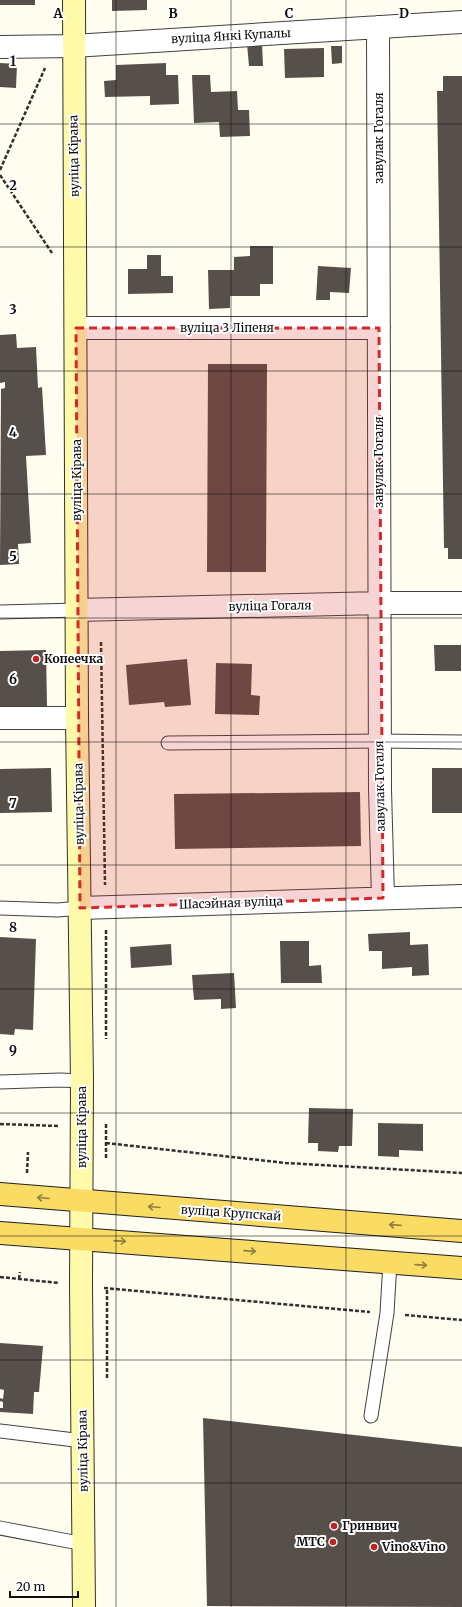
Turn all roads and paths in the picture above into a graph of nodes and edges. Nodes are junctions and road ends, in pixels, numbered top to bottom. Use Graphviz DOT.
graph roads {
  1 [pos="74,0"];
  2 [pos="462,22"];
  3 [pos="378,27"];
  4 [pos="64,46"];
  5 [pos="0,47"];
  6 [pos="0,170"];
  7 [pos="0,175"];
  8 [pos="52,254"];
  9 [pos="76,328"];
  10 [pos="379,328"];
  11 [pos="380,603"];
  12 [pos="462,603"];
  13 [pos="78,610"];
  14 [pos="0,612"];
  15 [pos="0,718"];
  16 [pos="77,718"];
  17 [pos="380,740"];
  18 [pos="462,742"];
  19 [pos="168,743"];
  20 [pos="462,896"];
  21 [pos="383,898"];
  22 [pos="0,908"];
  23 [pos="80,908"];
  24 [pos="82,1080"];
  25 [pos="0,1082"];
  26 [pos="0,1124"];
  27 [pos="82,1140"];
  28 [pos="28,1152"];
  29 [pos="462,1173"];
  30 [pos="27,1174"];
  31 [pos="0,1194"];
  32 [pos="82,1201"];
  33 [pos="462,1231"];
  34 [pos="0,1233"];
  35 [pos="81,1239"];
  36 [pos="390,1262"];
  37 [pos="462,1268"];
  38 [pos="20,1272"];
  39 [pos="0,1277"];
  40 [pos="19,1279"];
  41 [pos="81,1285"];
  42 [pos="387,1313"];
  43 [pos="462,1320"];
  44 [pos="371,1416"];
  45 [pos="0,1431"];
  46 [pos="83,1441"];
  47 [pos="0,1528"];
  48 [pos="84,1544"];
  49 [pos="84,1607"];
  1 -- 4 [label="street, вуліца Кірава"];
  2 -- 3 [label="street, вуліца Янкі Купалы"];
  3 -- 4 [label="street, вуліца Янкі Купалы"];
  3 -- 10 [label="street, завулак Гогаля"];
  4 -- 5 [label="street, вуліца Янкі Купалы"];
  4 -- 6 [label="path"];
  4 -- 9 [label="street, вуліца Кірава"];
  7 -- 8 [label="path"];
  9 -- 10 [label="street, вуліца 3 Ліпеня"];
  9 -- 13 [label="street, вуліца Кірава"];
  10 -- 11 [label="street, завулак Гогаля"];
  11 -- 12 [label="street, вуліца Гогаля"];
  11 -- 13 [label="street, вуліца Гогаля"];
  11 -- 17 [label="street, завулак Гогаля"];
  13 -- 14 [label="lane"];
  13 -- 16 [label="street, вуліца Кірава"];
  15 -- 16 [label="street"];
  16 -- 23 [label="street, вуліца Кірава"];
  17 -- 18 [label="lane"];
  17 -- 19 [label="lane"];
  17 -- 21 [label="street, завулак Гогаля"];
  20 -- 21 [label="street, Шасэйная вуліца"];
  21 -- 23 [label="street, Шасэйная вуліца"];
  22 -- 23 [label="lane, Шасэйная вуліца"];
  23 -- 24 [label="street, вуліца Кірава"];
  24 -- 25 [label="lane"];
  24 -- 27 [label="street, вуліца Кірава"];
  26 -- 27 [label="path"];
  27 -- 29 [label="path"];
  27 -- 32 [label="street, вуліца Кірава"];
  28 -- 30 [label="path"];
  32 -- 31 [label="main road, вуліца Крупскай, one-way"];
  33 -- 32 [label="main road, вуліца Крупскай, one-way"];
  32 -- 35 [label="street, вуліца Кірава"];
  34 -- 35 [label="main road"];
  35 -- 36 [label="main road, one-way"];
  35 -- 41 [label="street, вуліца Кірава"];
  36 -- 37 [label="main road, one-way"];
  36 -- 42 [label="lane"];
  38 -- 40 [label="path"];
  39 -- 40 [label="path"];
  40 -- 41 [label="path"];
  41 -- 42 [label="path"];
  41 -- 46 [label="street, вуліца Кірава"];
  42 -- 43 [label="path"];
  42 -- 44 [label="lane"];
  45 -- 46 [label="lane"];
  46 -- 48 [label="street, вуліца Кірава"];
  47 -- 48 [label="lane"];
  48 -- 49 [label="street, вуліца Кірава"];
}
